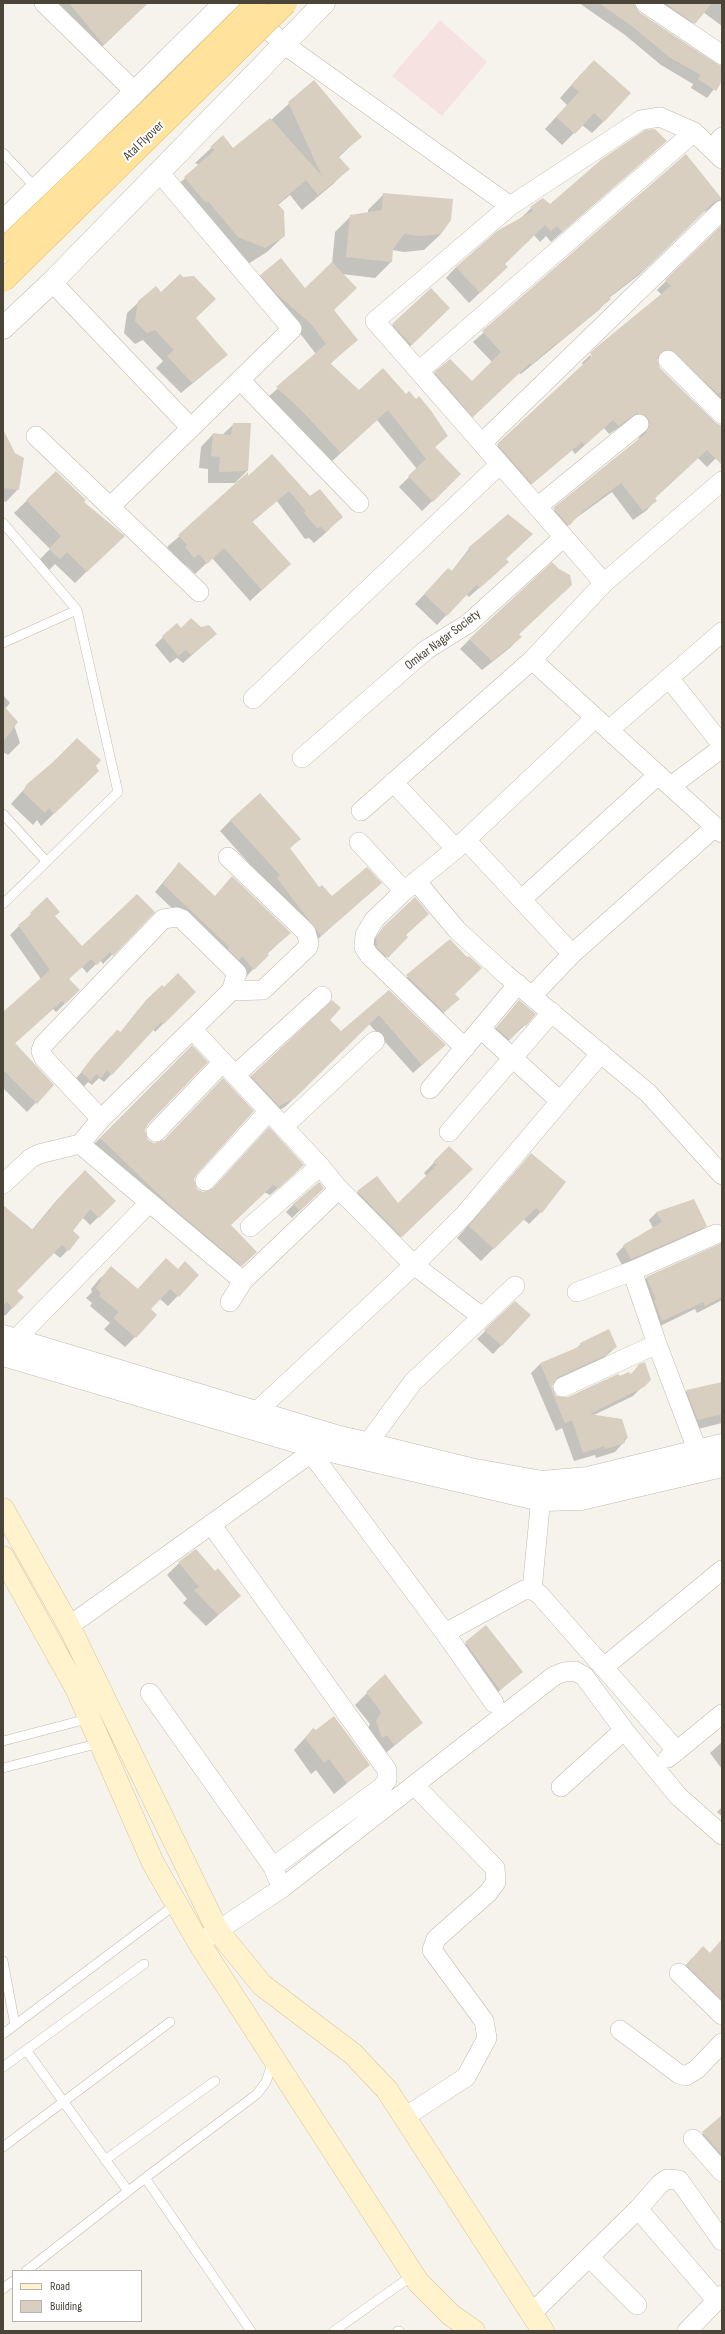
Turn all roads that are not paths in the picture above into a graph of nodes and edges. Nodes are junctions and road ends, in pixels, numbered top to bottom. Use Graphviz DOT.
graph roads {
  1 [pos="44,3"];
  2 [pos="225,3"];
  3 [pos="239,3"];
  4 [pos="257,3"];
  5 [pos="286,3"];
  6 [pos="324,3"];
  7 [pos="645,3"];
  8 [pos="285,45"];
  9 [pos="722,54"];
  10 [pos="134,92"];
  11 [pos="694,132"];
  12 [pos="719,148"];
  13 [pos="3,153"];
  14 [pos="160,172"];
  15 [pos="37,188"];
  16 [pos="510,206"];
  17 [pos="722,210"];
  18 [pos="3,222"];
  19 [pos="3,250"];
  20 [pos="3,281"];
  21 [pos="52,282"];
  22 [pos="3,328"];
  23 [pos="668,360"];
  24 [pos="419,371"];
  25 [pos="240,380"];
  26 [pos="722,414"];
  27 [pos="639,424"];
  28 [pos="191,428"];
  29 [pos="36,436"];
  30 [pos="482,443"];
  31 [pos="500,464"];
  32 [pos="722,480"];
  33 [pos="359,503"];
  34 [pos="110,507"];
  35 [pos="538,507"];
  36 [pos="3,523"];
  37 [pos="564,537"];
  38 [pos="604,583"];
  39 [pos="199,592"];
  40 [pos="77,610"];
  41 [pos="722,632"];
  42 [pos="3,643"];
  43 [pos="532,660"];
  44 [pos="669,678"];
  45 [pos="253,699"];
  46 [pos="602,724"];
  47 [pos="722,744"];
  48 [pos="722,748"];
  49 [pos="302,758"];
  50 [pos="664,780"];
  51 [pos="393,782"];
  52 [pos="361,811"];
  53 [pos="3,814"];
  54 [pos="718,830"];
  55 [pos="359,842"];
  56 [pos="461,845"];
  57 [pos="228,857"];
  58 [pos="46,861"];
  59 [pos="410,886"];
  60 [pos="522,899"];
  61 [pos="3,904"];
  62 [pos="572,954"];
  63 [pos="518,984"];
  64 [pos="231,991"];
  65 [pos="322,996"];
  66 [pos="532,996"];
  67 [pos="552,1012"];
  68 [pos="480,1029"];
  69 [pos="192,1030"];
  70 [pos="375,1041"];
  71 [pos="465,1048"];
  72 [pos="601,1053"];
  73 [pos="512,1057"];
  74 [pos="229,1069"];
  75 [pos="430,1089"];
  76 [pos="560,1101"];
  77 [pos="269,1111"];
  78 [pos="102,1119"];
  79 [pos="284,1127"];
  80 [pos="156,1132"];
  81 [pos="449,1132"];
  82 [pos="80,1144"];
  83 [pos="320,1166"];
  84 [pos="722,1174"];
  85 [pos="205,1181"];
  86 [pos="3,1184"];
  87 [pos="339,1189"];
  88 [pos="149,1203"];
  89 [pos="250,1227"];
  90 [pos="716,1234"];
  91 [pos="414,1265"];
  92 [pos="632,1271"];
  93 [pos="243,1281"];
  94 [pos="515,1286"];
  95 [pos="576,1292"];
  96 [pos="230,1302"];
  97 [pos="482,1317"];
  98 [pos="7,1343"];
  99 [pos="657,1344"];
  100 [pos="563,1387"];
  101 [pos="255,1413"];
  102 [pos="275,1427"];
  103 [pos="368,1443"];
  104 [pos="722,1445"];
  105 [pos="314,1451"];
  106 [pos="698,1452"];
  107 [pos="722,1466"];
  108 [pos="542,1491"];
  109 [pos="3,1509"];
  110 [pos="211,1524"];
  111 [pos="3,1557"];
  112 [pos="722,1570"];
  113 [pos="532,1590"];
  114 [pos="69,1626"];
  115 [pos="445,1633"];
  116 [pos="604,1667"];
  117 [pos="150,1693"];
  118 [pos="494,1703"];
  119 [pos="722,1714"];
  120 [pos="91,1718"];
  121 [pos="624,1730"];
  122 [pos="3,1741"];
  123 [pos="100,1743"];
  124 [pos="677,1751"];
  125 [pos="3,1768"];
  126 [pos="656,1768"];
  127 [pos="415,1786"];
  128 [pos="560,1787"];
  129 [pos="722,1835"];
  130 [pos="273,1867"];
  131 [pos="282,1888"];
  132 [pos="176,1904"];
  133 [pos="218,1931"];
  134 [pos="199,1943"];
  135 [pos="3,1961"];
  136 [pos="144,1964"];
  137 [pos="679,1973"];
  138 [pos="722,2015"];
  139 [pos="170,2022"];
  140 [pos="15,2025"];
  141 [pos="620,2030"];
  142 [pos="3,2034"];
  143 [pos="722,2043"];
  144 [pos="26,2050"];
  145 [pos="274,2059"];
  146 [pos="3,2066"];
  147 [pos="215,2081"];
  148 [pos="62,2101"];
  149 [pos="405,2117"];
  150 [pos="693,2139"];
  151 [pos="3,2147"];
  152 [pos="105,2160"];
  153 [pos="722,2172"];
  154 [pos="145,2178"];
  155 [pos="128,2191"];
  156 [pos="638,2209"];
  157 [pos="722,2241"];
  158 [pos="589,2257"];
  159 [pos="27,2270"];
  160 [pos="413,2275"];
  161 [pos="12,2282"];
  162 [pos="3,2289"];
  163 [pos="719,2298"];
  164 [pos="637,2305"];
  165 [pos="537,2322"];
  166 [pos="251,2331"];
  167 [pos="334,2331"];
  168 [pos="474,2331"];
  169 [pos="687,2331"];
  1 -- 10 [label="street"];
  2 -- 10 [label="street"];
  3 -- 8 [label="street"];
  4 -- 19 [label="main road, Atal Flyover, bridge"];
  5 -- 20 [label="main road, Atal Flyover, bridge"];
  6 -- 8 [label="street"];
  7 -- 9 [label="street"];
  8 -- 14 [label="street"];
  8 -- 16 [label="street"];
  10 -- 15 [label="street"];
  11 -- 12 [label="street"];
  11 -- 16 [label="street"];
  11 -- 24 [label="street"];
  13 -- 15 [label="lane"];
  14 -- 21 [label="street"];
  14 -- 25 [label="street"];
  15 -- 18 [label="street"];
  16 -- 24 [label="street"];
  17 -- 30 [label="street"];
  21 -- 22 [label="street"];
  21 -- 28 [label="street"];
  23 -- 26 [label="street"];
  24 -- 30 [label="street"];
  25 -- 28 [label="street"];
  25 -- 33 [label="street"];
  27 -- 35 [label="street"];
  28 -- 34 [label="street"];
  29 -- 34 [label="street"];
  30 -- 31 [label="street"];
  31 -- 35 [label="street"];
  31 -- 45 [label="street"];
  32 -- 38 [label="street"];
  34 -- 39 [label="street"];
  35 -- 37 [label="street"];
  36 -- 40 [label="lane"];
  37 -- 38 [label="street"];
  37 -- 49 [label="street, Omkar Nagar Society"];
  38 -- 43 [label="street"];
  40 -- 42 [label="lane"];
  40 -- 58 [label="lane"];
  41 -- 44 [label="street"];
  43 -- 46 [label="street"];
  43 -- 51 [label="street"];
  44 -- 46 [label="street"];
  44 -- 47 [label="street"];
  46 -- 50 [label="street"];
  46 -- 56 [label="street"];
  48 -- 50 [label="street"];
  50 -- 54 [label="street"];
  50 -- 60 [label="street"];
  51 -- 52 [label="street"];
  51 -- 56 [label="street"];
  53 -- 58 [label="lane"];
  54 -- 62 [label="street"];
  55 -- 59 [label="street"];
  56 -- 59 [label="street"];
  56 -- 60 [label="street"];
  57 -- 64 [label="street"];
  58 -- 61 [label="lane"];
  59 -- 63 [label="street"];
  59 -- 71 [label="street"];
  60 -- 62 [label="street"];
  62 -- 66 [label="street"];
  63 -- 66 [label="street"];
  63 -- 68 [label="street"];
  64 -- 69 [label="street"];
  64 -- 78 [label="street"];
  65 -- 74 [label="street"];
  66 -- 67 [label="street"];
  67 -- 72 [label="street"];
  67 -- 73 [label="street"];
  68 -- 71 [label="street"];
  68 -- 73 [label="street"];
  69 -- 74 [label="street"];
  69 -- 78 [label="street"];
  70 -- 79 [label="street"];
  71 -- 75 [label="street"];
  72 -- 76 [label="street"];
  72 -- 84 [label="street"];
  73 -- 76 [label="street"];
  73 -- 81 [label="street"];
  74 -- 77 [label="street"];
  74 -- 80 [label="street"];
  76 -- 91 [label="street"];
  77 -- 79 [label="street"];
  77 -- 85 [label="street"];
  78 -- 82 [label="street"];
  79 -- 83 [label="street"];
  82 -- 86 [label="street"];
  82 -- 88 [label="street"];
  83 -- 87 [label="street"];
  83 -- 89 [label="street"];
  87 -- 91 [label="street"];
  87 -- 93 [label="street"];
  88 -- 93 [label="street"];
  88 -- 98 [label="street"];
  90 -- 92 [label="street"];
  91 -- 97 [label="street"];
  91 -- 101 [label="street"];
  92 -- 95 [label="street"];
  92 -- 99 [label="street"];
  93 -- 96 [label="street"];
  94 -- 97 [label="street"];
  97 -- 103 [label="street"];
  98 -- 101 [label="street"];
  98 -- 102 [label="street"];
  99 -- 100 [label="street"];
  99 -- 106 [label="street"];
  101 -- 102 [label="street"];
  102 -- 103 [label="street"];
  102 -- 105 [label="street"];
  103 -- 108 [label="street"];
  104 -- 106 [label="street"];
  105 -- 108 [label="street"];
  105 -- 110 [label="street"];
  105 -- 115 [label="street"];
  106 -- 108 [label="street"];
  107 -- 108 [label="street"];
  108 -- 113 [label="street"];
  109 -- 114 [label="main road"];
  110 -- 114 [label="street"];
  110 -- 130 [label="street"];
  111 -- 120 [label="main road"];
  112 -- 116 [label="street"];
  113 -- 115 [label="street"];
  113 -- 116 [label="street"];
  114 -- 133 [label="main road"];
  115 -- 118 [label="street"];
  116 -- 124 [label="street"];
  117 -- 130 [label="street"];
  119 -- 124 [label="street"];
  120 -- 122 [label="lane"];
  120 -- 123 [label="main road"];
  121 -- 126 [label="street"];
  121 -- 127 [label="street"];
  121 -- 128 [label="street"];
  123 -- 125 [label="lane"];
  123 -- 132 [label="main road"];
  124 -- 126 [label="street"];
  126 -- 129 [label="street"];
  127 -- 131 [label="street"];
  127 -- 149 [label="street"];
  130 -- 131 [label="street"];
  131 -- 133 [label="street"];
  132 -- 134 [label="main road"];
  132 -- 140 [label="lane"];
  133 -- 134 [label="street"];
  133 -- 149 [label="main road"];
  134 -- 145 [label="main road"];
  135 -- 140 [label="lane"];
  136 -- 144 [label="lane"];
  137 -- 138 [label="street"];
  139 -- 148 [label="lane"];
  140 -- 142 [label="lane"];
  141 -- 143 [label="street"];
  144 -- 146 [label="lane"];
  144 -- 148 [label="lane"];
  145 -- 154 [label="lane"];
  145 -- 160 [label="main road"];
  147 -- 152 [label="lane"];
  148 -- 151 [label="lane"];
  148 -- 152 [label="lane"];
  149 -- 165 [label="main road"];
  150 -- 153 [label="street"];
  152 -- 155 [label="lane"];
  154 -- 155 [label="lane"];
  154 -- 166 [label="lane"];
  155 -- 159 [label="lane"];
  156 -- 157 [label="street"];
  156 -- 158 [label="street"];
  156 -- 163 [label="street"];
  158 -- 164 [label="street"];
  158 -- 165 [label="street"];
  160 -- 167 [label="lane"];
  160 -- 168 [label="main road"];
  161 -- 162 [label="lane"];
  163 -- 169 [label="street"];
}
